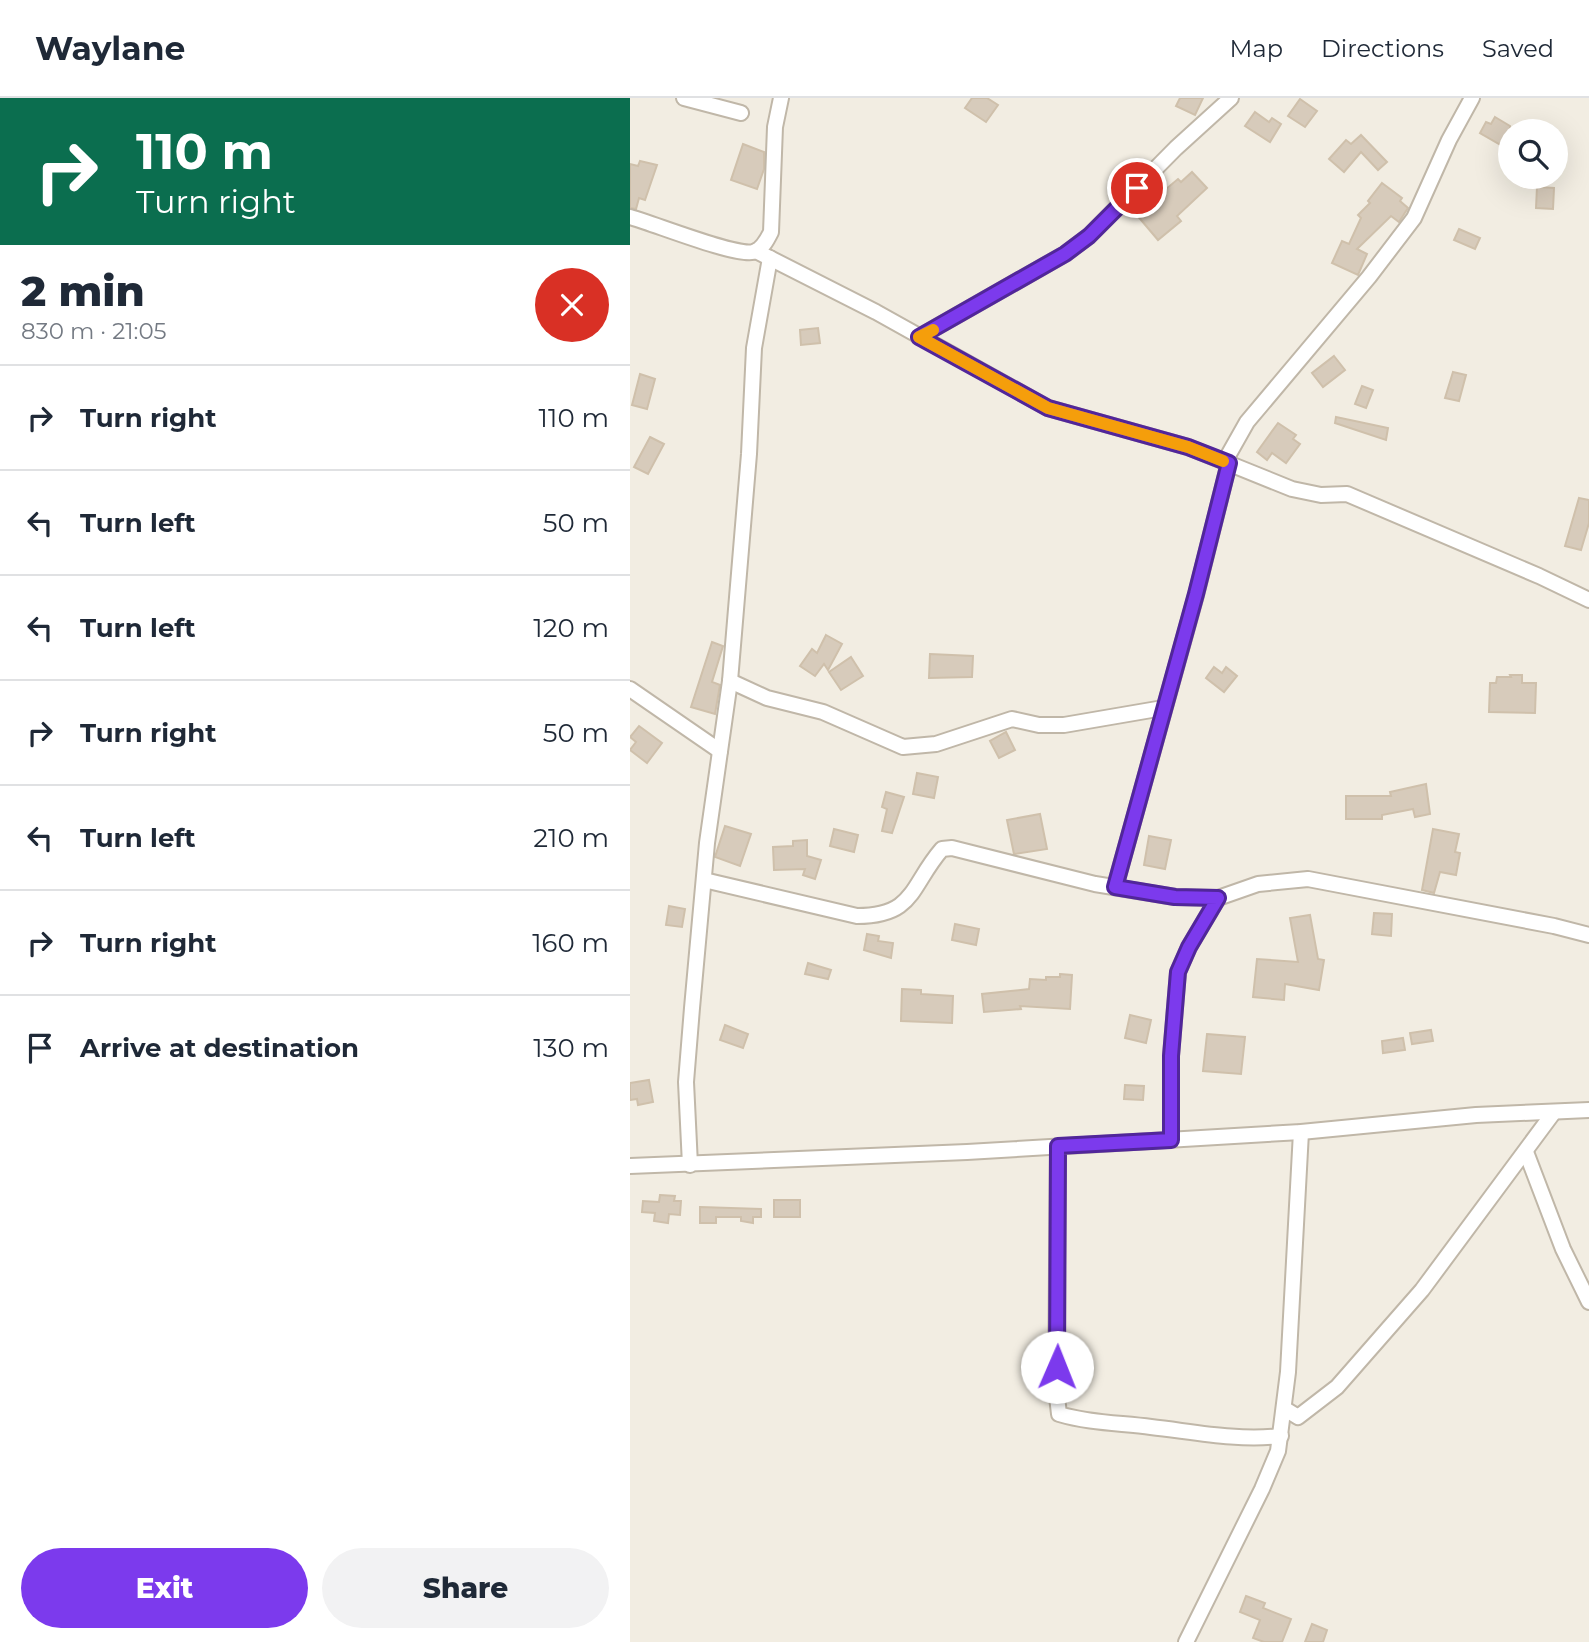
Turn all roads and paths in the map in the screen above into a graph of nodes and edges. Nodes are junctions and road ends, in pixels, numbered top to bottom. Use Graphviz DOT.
graph roads {
  1 [pos="684,98"];
  2 [pos="781,98"];
  3 [pos="1231,98"];
  4 [pos="1472,98"];
  5 [pos="741,113"];
  6 [pos="630,217"];
  7 [pos="755,251"];
  8 [pos="770,258"];
  9 [pos="919,337"];
  10 [pos="1227,462"];
  11 [pos="1589,600"];
  12 [pos="730,681"];
  13 [pos="630,689"];
  14 [pos="1163,708"];
  15 [pos="720,751"];
  16 [pos="704,880"];
  17 [pos="1115,887"];
  18 [pos="1218,898"];
  19 [pos="1589,935"];
  20 [pos="1589,1110"];
  21 [pos="1554,1112"];
  22 [pos="1301,1132"];
  23 [pos="1171,1140"];
  24 [pos="1058,1146"];
  25 [pos="1526,1152"];
  26 [pos="690,1165"];
  27 [pos="630,1166"];
  28 [pos="1589,1302"];
  29 [pos="1285,1409"];
  30 [pos="1282,1436"];
  31 [pos="1186,1642"];
  1 -- 5 [label="street"];
  2 -- 7 [label="street"];
  3 -- 9 [label="street"];
  4 -- 10 [label="street"];
  6 -- 7 [label="street"];
  7 -- 8 [label="street"];
  8 -- 9 [label="street"];
  8 -- 12 [label="street"];
  9 -- 10 [label="street"];
  10 -- 11 [label="street"];
  10 -- 14 [label="street"];
  12 -- 14 [label="street"];
  12 -- 15 [label="street"];
  13 -- 15 [label="street"];
  14 -- 17 [label="street"];
  15 -- 16 [label="street"];
  16 -- 17 [label="street"];
  16 -- 26 [label="street"];
  17 -- 18 [label="street"];
  18 -- 19 [label="street"];
  18 -- 23 [label="street"];
  20 -- 21 [label="street"];
  21 -- 22 [label="street"];
  21 -- 25 [label="street"];
  22 -- 23 [label="street"];
  22 -- 29 [label="street"];
  23 -- 24 [label="street"];
  24 -- 26 [label="street"];
  24 -- 30 [label="street"];
  25 -- 28 [label="street"];
  25 -- 29 [label="street"];
  26 -- 27 [label="street"];
  29 -- 30 [label="street"];
  30 -- 31 [label="street"];
}
